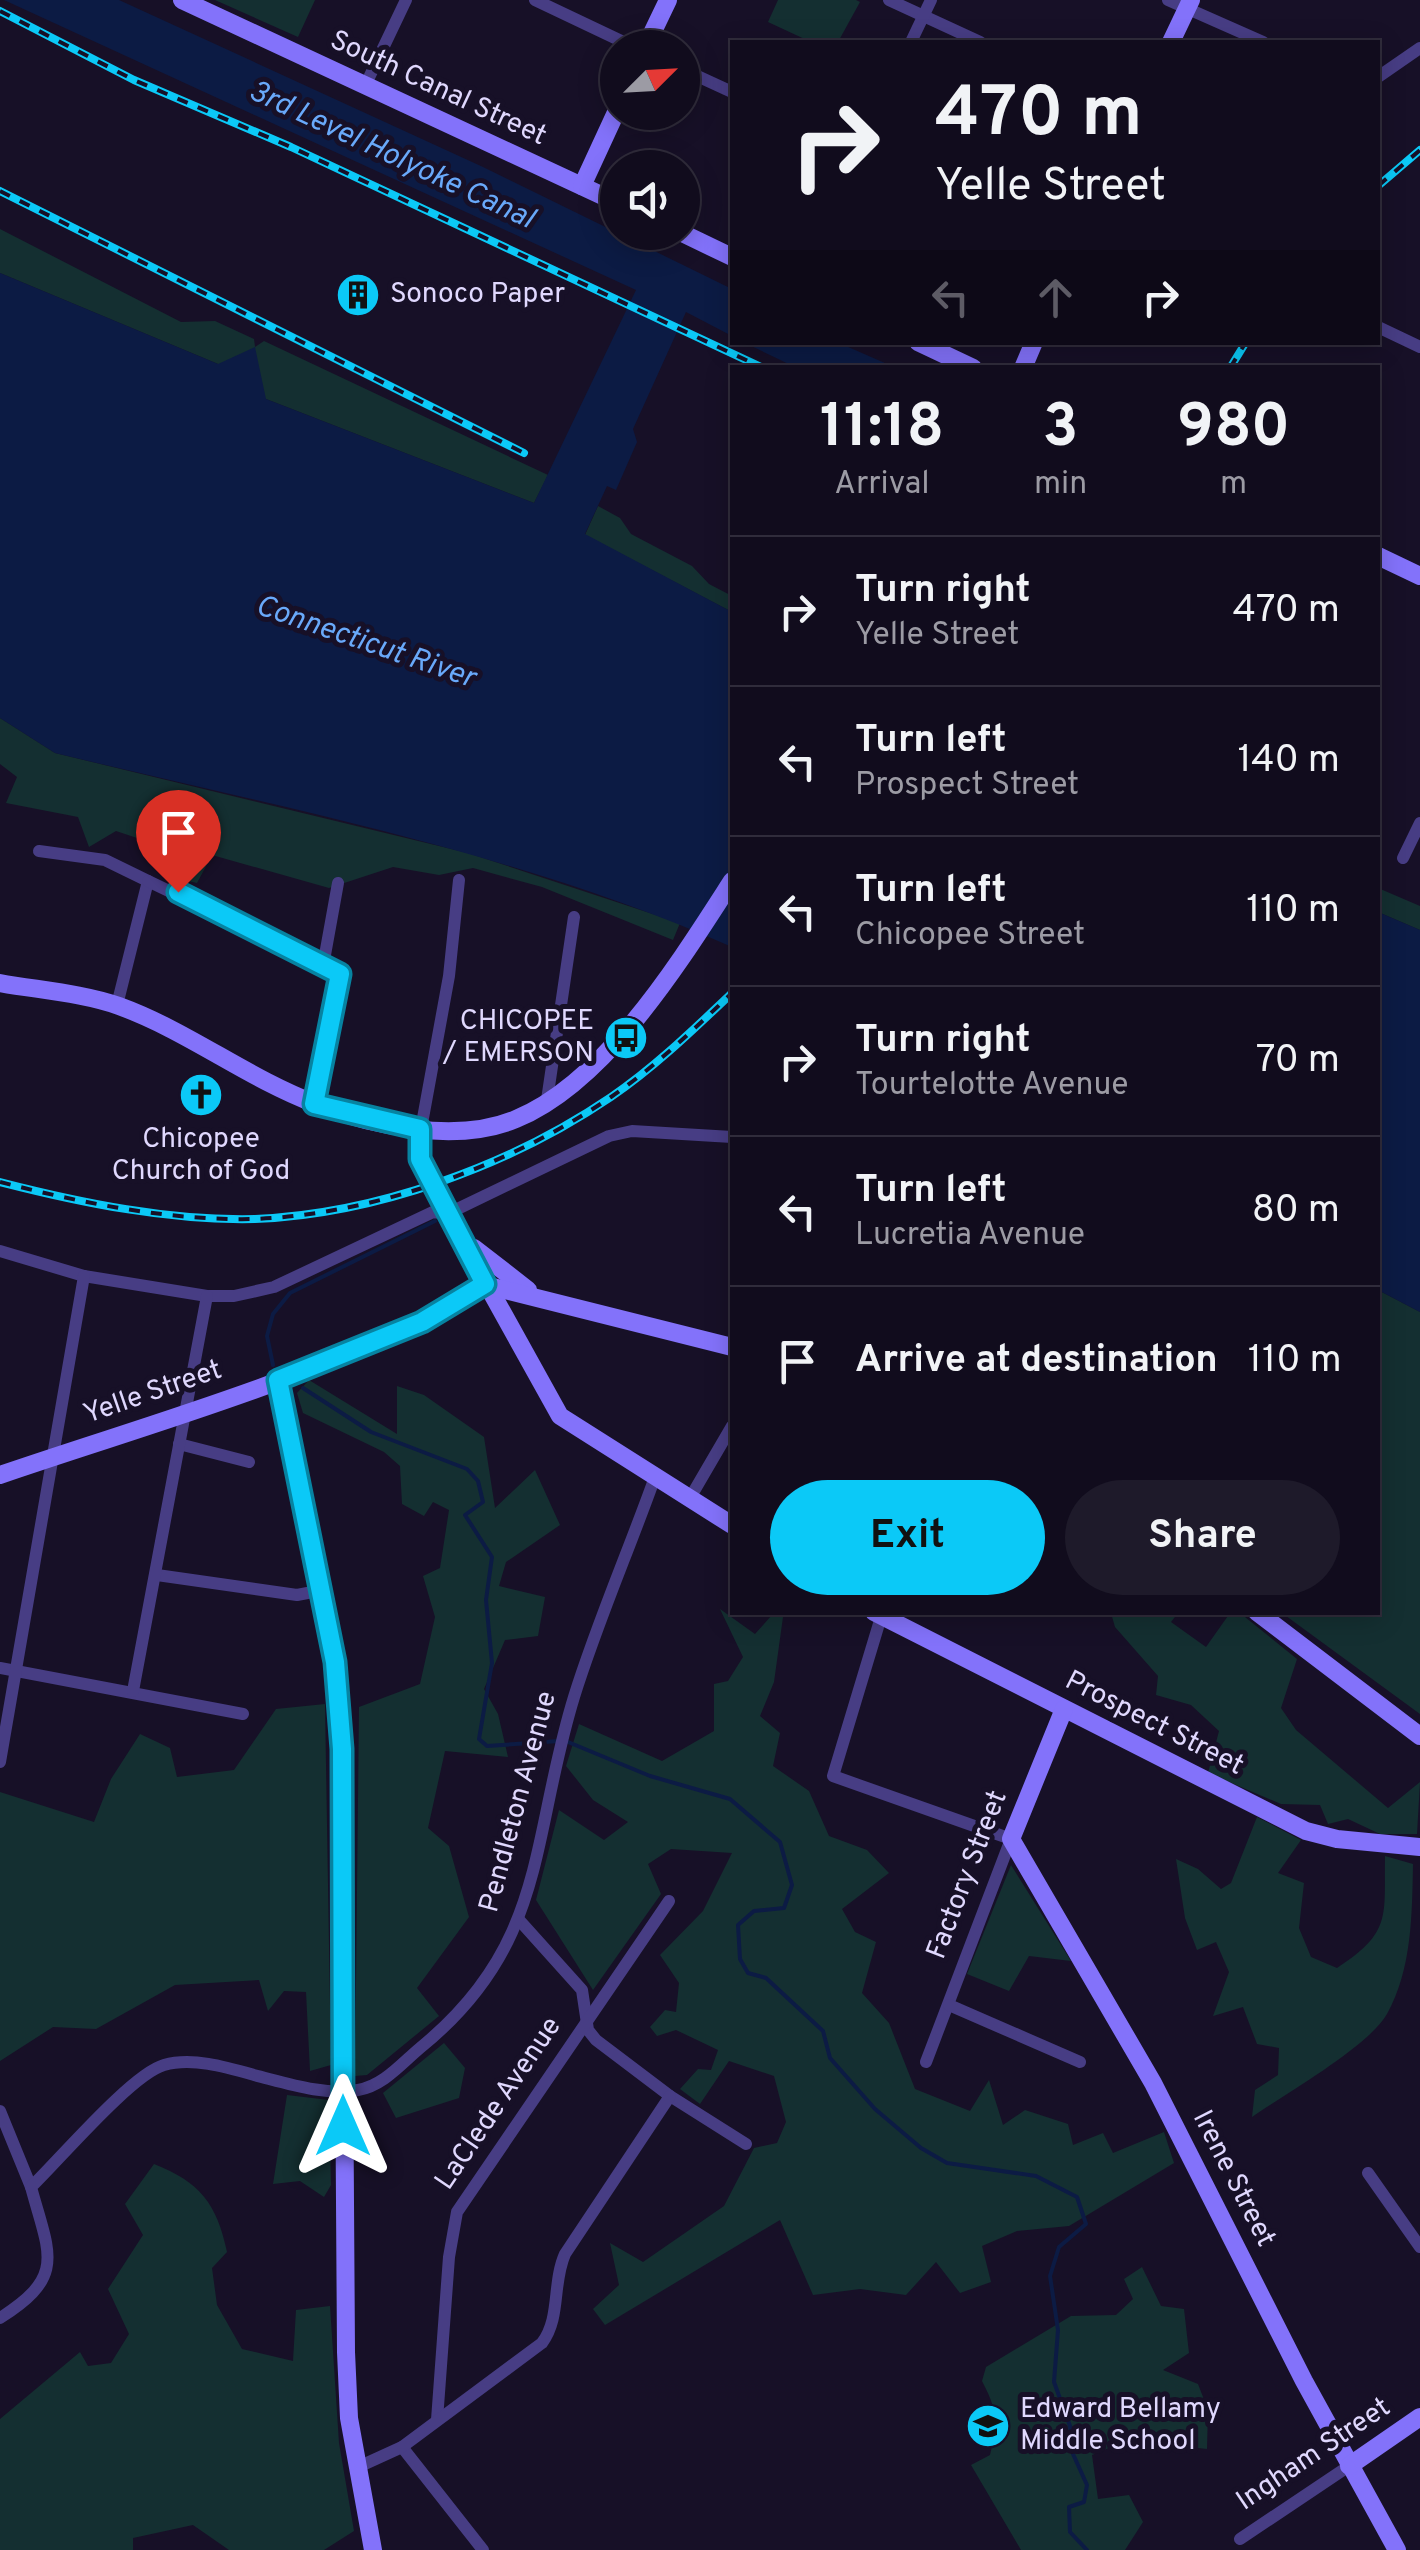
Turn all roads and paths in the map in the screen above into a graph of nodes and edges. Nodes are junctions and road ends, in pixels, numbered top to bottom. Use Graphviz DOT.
graph roads {
  1 [pos="182,0"];
  2 [pos="406,0"];
  3 [pos="535,0"];
  4 [pos="668,0"];
  5 [pos="890,0"];
  6 [pos="931,0"];
  7 [pos="1168,0"];
  8 [pos="1189,4"];
  9 [pos="924,16"];
  10 [pos="654,30"];
  11 [pos="600,31"];
  12 [pos="912,40"];
  13 [pos="976,40"];
  14 [pos="1171,40"];
  15 [pos="1259,40"];
  16 [pos="1420,48"];
  17 [pos="1380,76"];
  18 [pos="700,77"];
  19 [pos="365,86"];
  20 [pos="730,91"];
  21 [pos="608,130"];
  22 [pos="582,186"];
  23 [pos="600,194"];
  24 [pos="700,242"];
  25 [pos="730,257"];
  26 [pos="1380,329"];
  27 [pos="924,345"];
  28 [pos="1420,347"];
  29 [pos="967,365"];
  30 [pos="1380,557"];
  31 [pos="1420,576"];
  32 [pos="1420,823"];
  33 [pos="39,851"];
  34 [pos="1403,858"];
  35 [pos="459,880"];
  36 [pos="148,881"];
  37 [pos="338,884"];
  38 [pos="730,884"];
  39 [pos="574,917"];
  40 [pos="322,966"];
  41 [pos="0,982"];
  42 [pos="116,1006"];
  43 [pos="547,1100"];
  44 [pos="314,1104"];
  45 [pos="420,1129"];
  46 [pos="730,1136"];
  47 [pos="451,1221"];
  48 [pos="0,1251"];
  49 [pos="84,1276"];
  50 [pos="485,1284"];
  51 [pos="208,1296"];
  52 [pos="545,1301"];
  53 [pos="730,1347"];
  54 [pos="278,1380"];
  55 [pos="186,1411"];
  56 [pos="730,1429"];
  57 [pos="179,1444"];
  58 [pos="53,1457"];
  59 [pos="249,1462"];
  60 [pos="0,1475"];
  61 [pos="655,1476"];
  62 [pos="690,1498"];
  63 [pos="730,1524"];
  64 [pos="157,1575"];
  65 [pos="323,1590"];
  66 [pos="878,1615"];
  67 [pos="1262,1615"];
  68 [pos="0,1668"];
  69 [pos="15,1671"];
  70 [pos="133,1691"];
  71 [pos="1064,1709"];
  72 [pos="243,1714"];
  73 [pos="1420,1736"];
  74 [pos="0,1762"];
  75 [pos="1011,1838"];
  76 [pos="1420,1847"];
  77 [pos="668,1901"];
  78 [pos="520,1921"];
  79 [pos="949,2005"];
  80 [pos="587,2018"];
  81 [pos="926,2062"];
  82 [pos="1080,2062"];
  83 [pos="343,2092"];
  84 [pos="670,2096"];
  85 [pos="0,2111"];
  86 [pos="746,2144"];
  87 [pos="1368,2172"];
  88 [pos="30,2186"];
  89 [pos="1420,2247"];
  90 [pos="0,2318"];
  91 [pos="1420,2417"];
  92 [pos="438,2420"];
  93 [pos="402,2447"];
  94 [pos="1349,2466"];
  95 [pos="356,2468"];
  96 [pos="1240,2539"];
  97 [pos="373,2550"];
  98 [pos="482,2550"];
  99 [pos="1397,2550"];
  1 -- 19 [label="street, South Canal Street"];
  2 -- 19 [label="street"];
  3 -- 11 [label="street"];
  4 -- 10 [label="street"];
  5 -- 9 [label="street"];
  6 -- 9 [label="street"];
  7 -- 8 [label="street"];
  8 -- 14 [label="street"];
  8 -- 15 [label="street"];
  9 -- 12 [label="street"];
  9 -- 13 [label="street"];
  16 -- 17 [label="street"];
  18 -- 20 [label="street"];
  19 -- 22 [label="street, South Canal Street"];
  21 -- 22 [label="street"];
  22 -- 23 [label="street, South Canal Street"];
  24 -- 25 [label="street"];
  26 -- 28 [label="street"];
  27 -- 29 [label="street"];
  30 -- 31 [label="street"];
  32 -- 34 [label="street"];
  33 -- 36 [label="street"];
  35 -- 45 [label="street"];
  36 -- 40 [label="street"];
  36 -- 42 [label="street"];
  37 -- 40 [label="street"];
  38 -- 43 [label="street"];
  39 -- 43 [label="street"];
  40 -- 44 [label="street"];
  41 -- 42 [label="street"];
  42 -- 44 [label="street"];
  43 -- 45 [label="street"];
  44 -- 45 [label="street"];
  45 -- 47 [label="street"];
  46 -- 47 [label="street"];
  47 -- 50 [label="street"];
  47 -- 51 [label="street"];
  47 -- 52 [label="street"];
  48 -- 49 [label="street"];
  49 -- 51 [label="street"];
  49 -- 58 [label="street"];
  50 -- 52 [label="street"];
  50 -- 54 [label="street, Yelle Street"];
  50 -- 61 [label="street"];
  51 -- 55 [label="street"];
  52 -- 53 [label="street"];
  54 -- 55 [label="street, Yelle Street"];
  54 -- 65 [label="street"];
  55 -- 57 [label="street"];
  55 -- 58 [label="street, Yelle Street"];
  56 -- 62 [label="street"];
  57 -- 59 [label="street"];
  57 -- 64 [label="street"];
  58 -- 60 [label="street, Yelle Street"];
  58 -- 69 [label="street"];
  61 -- 62 [label="street"];
  61 -- 78 [label="street, Pendleton Avenue"];
  62 -- 63 [label="street"];
  64 -- 65 [label="street"];
  64 -- 70 [label="street"];
  65 -- 83 [label="street"];
  66 -- 71 [label="street, Prospect Street"];
  66 -- 75 [label="street"];
  67 -- 73 [label="street"];
  68 -- 69 [label="street"];
  69 -- 70 [label="street"];
  69 -- 74 [label="street"];
  70 -- 72 [label="street"];
  71 -- 75 [label="street, Factory Street"];
  71 -- 76 [label="street, Prospect Street"];
  75 -- 79 [label="street, Factory Street"];
  75 -- 94 [label="street, Irene Street"];
  77 -- 80 [label="street, LaClede Avenue"];
  78 -- 80 [label="street"];
  78 -- 83 [label="street, Pendleton Avenue"];
  79 -- 81 [label="street, Factory Street"];
  79 -- 82 [label="street"];
  80 -- 84 [label="street"];
  80 -- 92 [label="street, LaClede Avenue"];
  83 -- 88 [label="street"];
  83 -- 95 [label="street"];
  84 -- 86 [label="street"];
  84 -- 92 [label="street"];
  85 -- 88 [label="street"];
  87 -- 89 [label="street"];
  88 -- 90 [label="street"];
  91 -- 94 [label="street, Ingham Street"];
  92 -- 93 [label="street"];
  93 -- 95 [label="street"];
  93 -- 98 [label="street"];
  94 -- 96 [label="street, Ingham Street"];
  94 -- 99 [label="street, Irene Street"];
  95 -- 97 [label="street"];
}
